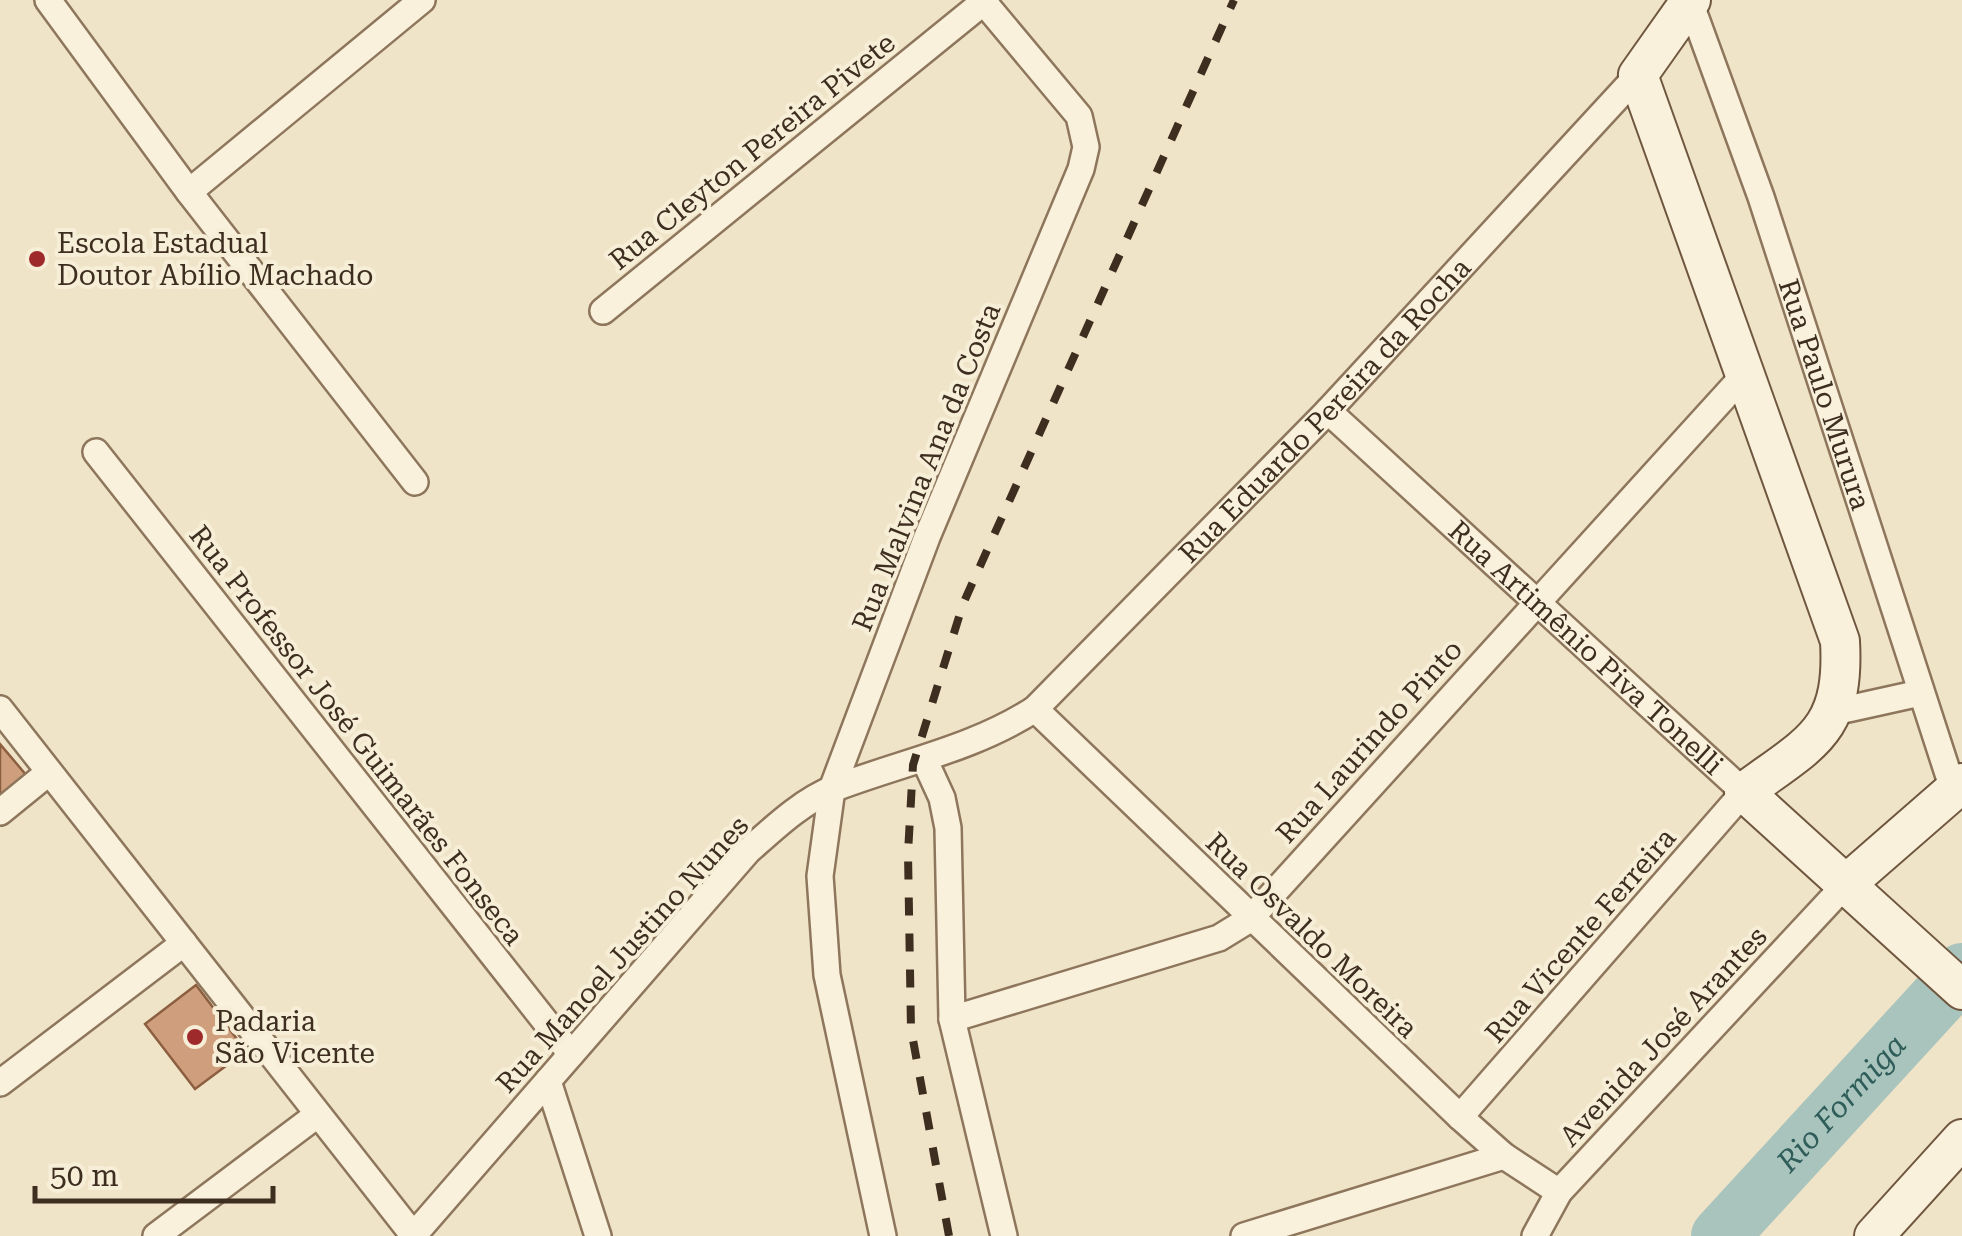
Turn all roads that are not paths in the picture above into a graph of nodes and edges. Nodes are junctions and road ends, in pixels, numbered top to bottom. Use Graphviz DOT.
graph roads {
  1 [pos="48,0"];
  2 [pos="422,0"];
  3 [pos="984,1"];
  4 [pos="1690,1"];
  5 [pos="1638,75"];
  6 [pos="189,192"];
  7 [pos="603,311"];
  8 [pos="1747,372"];
  9 [pos="1328,411"];
  10 [pos="96,452"];
  11 [pos="415,482"];
  12 [pos="1536,600"];
  13 [pos="1920,693"];
  14 [pos="1035,709"];
  15 [pos="0,710"];
  16 [pos="1834,712"];
  17 [pos="919,763"];
  18 [pos="48,773"];
  19 [pos="1958,786"];
  20 [pos="832,789"];
  21 [pos="1744,792"];
  22 [pos="0,812"];
  23 [pos="1855,894"];
  24 [pos="1250,920"];
  25 [pos="184,943"];
  26 [pos="1962,990"];
  27 [pos="952,1019"];
  28 [pos="571,1054"];
  29 [pos="548,1081"];
  30 [pos="0,1083"];
  31 [pos="317,1116"];
  32 [pos="1460,1116"];
  33 [pos="1962,1140"];
  34 [pos="1504,1156"];
  35 [pos="1559,1192"];
  36 [pos="156,1236"];
  37 [pos="413,1236"];
  38 [pos="598,1236"];
  39 [pos="883,1236"];
  40 [pos="1004,1236"];
  41 [pos="1244,1236"];
  42 [pos="1535,1236"];
  43 [pos="1874,1236"];
  1 -- 6 [label="street"];
  2 -- 6 [label="street"];
  3 -- 7 [label="street, Rua Cleyton Pereira Pivete"];
  3 -- 20 [label="street, Rua Malvina Ana da Costa"];
  4 -- 5 [label="main road, Rua Eduardo Pereira da Rocha"];
  4 -- 13 [label="street, Rua Paulo Murura"];
  5 -- 8 [label="main road"];
  5 -- 9 [label="street, Rua Eduardo Pereira da Rocha"];
  6 -- 11 [label="street"];
  8 -- 12 [label="street, Rua Laurindo Pinto"];
  8 -- 16 [label="main road"];
  9 -- 12 [label="street, Rua Artimênio Piva Tonelli"];
  9 -- 14 [label="street, Rua Eduardo Pereira da Rocha"];
  10 -- 28 [label="street, Rua Professor José Guimarães Fonseca"];
  12 -- 21 [label="street, Rua Artimênio Piva Tonelli"];
  12 -- 24 [label="street, Rua Laurindo Pinto"];
  13 -- 16 [label="street"];
  13 -- 19 [label="street, Rua Paulo Murura"];
  14 -- 17 [label="street, Rua Eduardo Pereira da Rocha"];
  14 -- 24 [label="street, Rua Osvaldo Moreira"];
  15 -- 18 [label="street"];
  16 -- 21 [label="main road"];
  17 -- 20 [label="street, Rua Manoel Justino Nunes"];
  17 -- 27 [label="street"];
  18 -- 22 [label="street"];
  18 -- 25 [label="street"];
  19 -- 23 [label="main road"];
  20 -- 28 [label="street, Rua Manoel Justino Nunes"];
  20 -- 39 [label="street, Rua Malvina Ana da Costa"];
  21 -- 23 [label="main road, Rua Artimênio Piva Tonelli"];
  21 -- 32 [label="street, Rua Vicente Ferreira"];
  23 -- 26 [label="main road, Rua Artimênio Piva Tonelli"];
  23 -- 35 [label="street, Avenida José Arantes"];
  24 -- 27 [label="street, Rua Laurindo Pinto"];
  24 -- 32 [label="street, Rua Osvaldo Moreira"];
  25 -- 30 [label="street"];
  25 -- 31 [label="street"];
  27 -- 40 [label="street"];
  28 -- 29 [label="street, Rua Manoel Justino Nunes"];
  29 -- 37 [label="street, Rua Manoel Justino Nunes"];
  29 -- 38 [label="street"];
  31 -- 36 [label="street"];
  31 -- 37 [label="street"];
  32 -- 34 [label="street, Rua Osvaldo Moreira"];
  33 -- 43 [label="main road"];
  34 -- 35 [label="street, Rua Osvaldo Moreira"];
  34 -- 41 [label="street"];
  35 -- 42 [label="street, Avenida José Arantes"];
}
